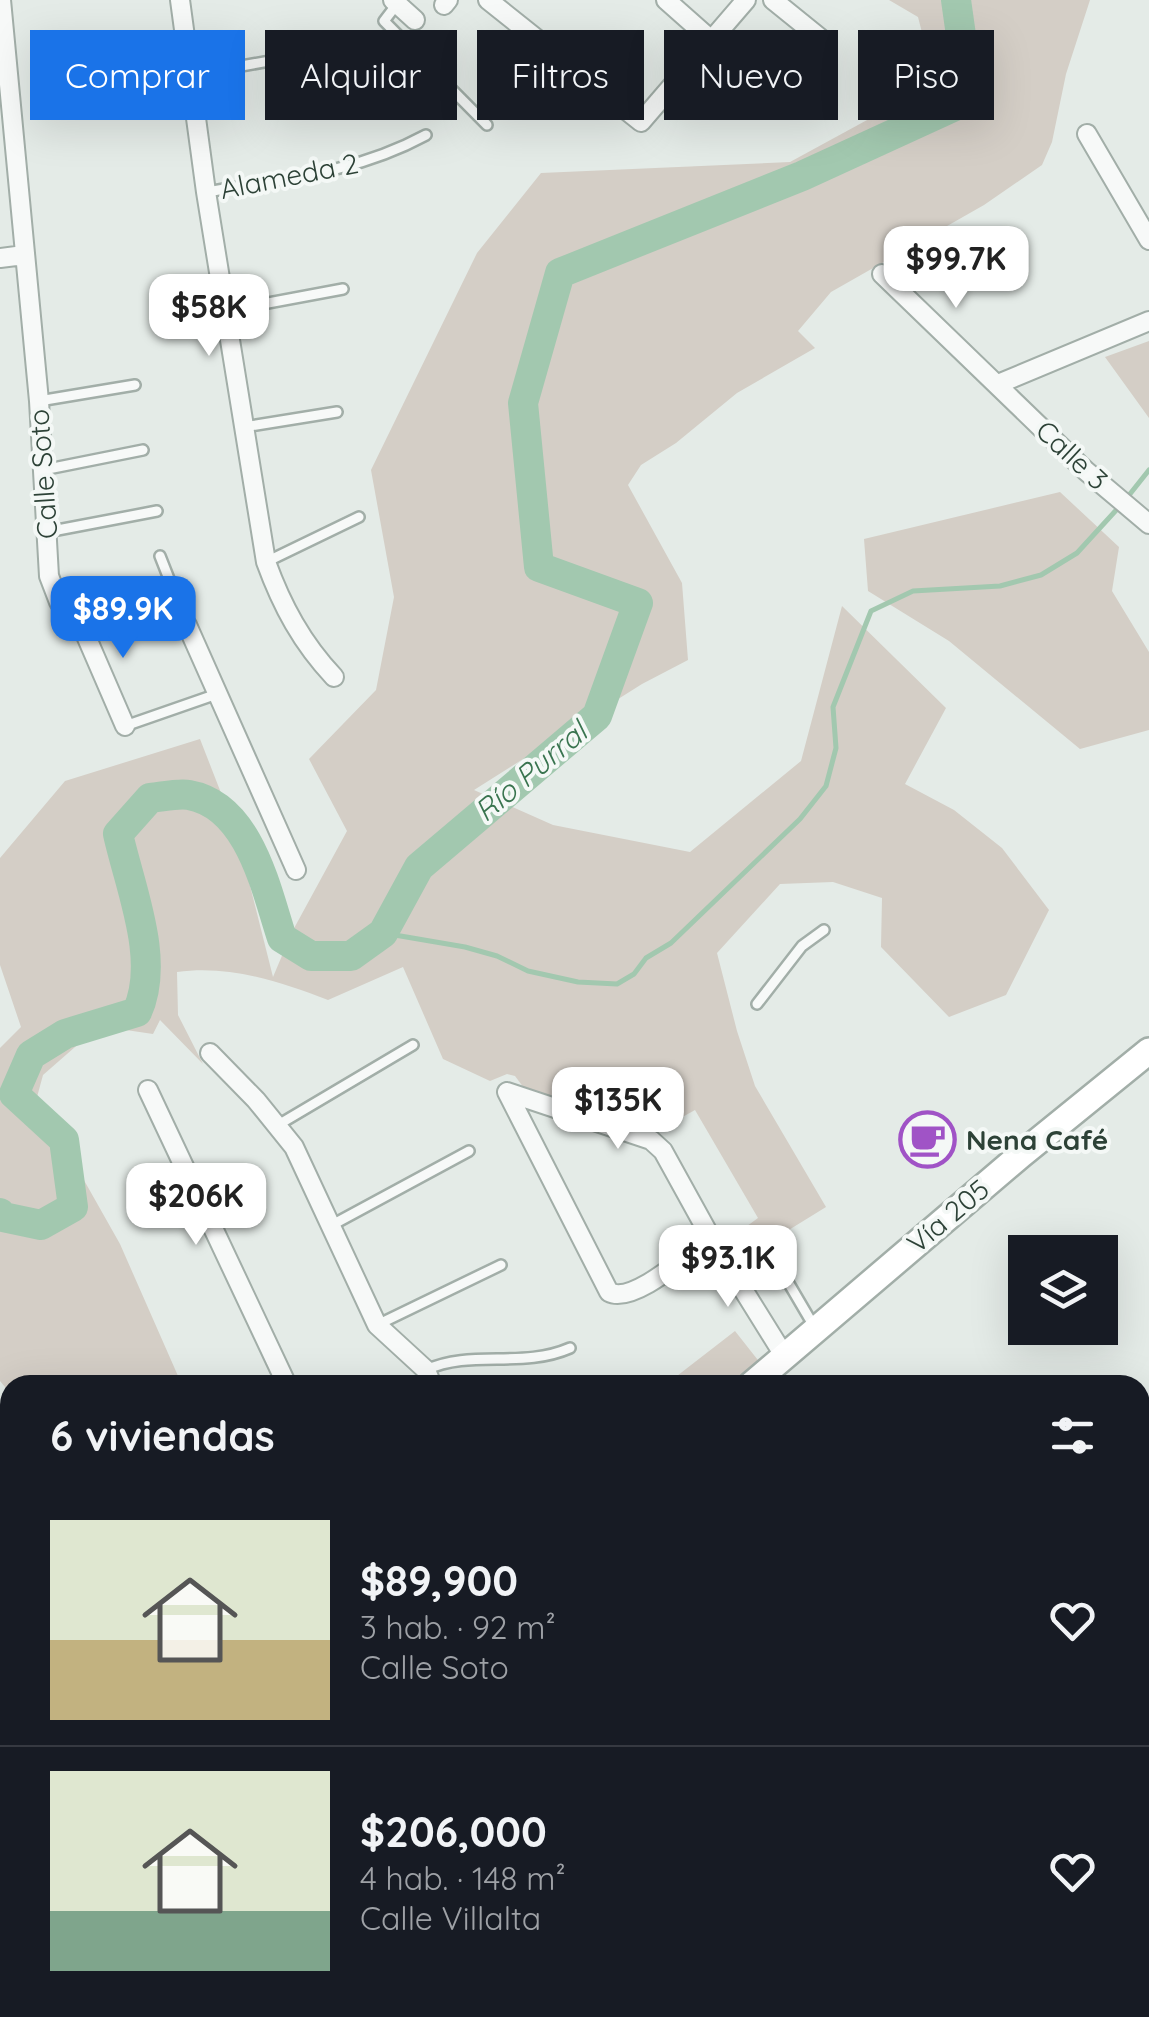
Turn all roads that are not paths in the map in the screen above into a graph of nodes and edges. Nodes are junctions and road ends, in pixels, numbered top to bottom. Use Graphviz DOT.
graph roads {
  1 [pos="2,0"];
  2 [pos="180,0"];
  3 [pos="488,0"];
  4 [pos="666,0"];
  5 [pos="746,0"];
  6 [pos="773,0"];
  7 [pos="395,2"];
  8 [pos="415,20"];
  9 [pos="184,30"];
  10 [pos="700,30"];
  11 [pos="718,30"];
  12 [pos="810,30"];
  13 [pos="664,94"];
  14 [pos="196,120"];
  15 [pos="488,125"];
  16 [pos="1087,134"];
  17 [pos="426,135"];
  18 [pos="206,192"];
  19 [pos="1149,240"];
  20 [pos="24,255"];
  21 [pos="0,258"];
  22 [pos="882,274"];
  23 [pos="343,289"];
  24 [pos="225,311"];
  25 [pos="1149,321"];
  26 [pos="998,384"];
  27 [pos="134,385"];
  28 [pos="39,402"];
  29 [pos="337,412"];
  30 [pos="244,426"];
  31 [pos="143,450"];
  32 [pos="43,470"];
  33 [pos="157,511"];
  34 [pos="359,517"];
  35 [pos="1149,524"];
  36 [pos="47,532"];
  37 [pos="160,556"];
  38 [pos="266,562"];
  39 [pos="77,616"];
  40 [pos="187,625"];
  41 [pos="334,677"];
  42 [pos="219,693"];
  43 [pos="125,726"];
  44 [pos="296,870"];
  45 [pos="824,930"];
  46 [pos="757,1004"];
  47 [pos="413,1046"];
  48 [pos="1149,1051"];
  49 [pos="210,1052"];
  50 [pos="148,1090"];
  51 [pos="645,1090"];
  52 [pos="277,1126"];
  53 [pos="632,1132"];
  54 [pos="469,1152"];
  55 [pos="332,1225"];
  56 [pos="711,1238"];
  57 [pos="768,1248"];
  58 [pos="501,1266"];
  59 [pos="377,1325"];
  60 [pos="816,1330"];
  61 [pos="570,1348"];
  62 [pos="785,1356"];
  63 [pos="282,1375"];
  64 [pos="426,1375"];
  65 [pos="432,1375"];
  66 [pos="763,1375"];
  1 -- 20 [label="street, Calle Soto"];
  2 -- 9 [label="street"];
  3 -- 13 [label="street"];
  4 -- 10 [label="street"];
  5 -- 11 [label="street"];
  6 -- 12 [label="street"];
  7 -- 8 [label="street"];
  7 -- 15 [label="lane"];
  14 -- 18 [label="street"];
  16 -- 19 [label="street"];
  17 -- 18 [label="lane, Alameda 2"];
  18 -- 24 [label="street"];
  20 -- 21 [label="street"];
  20 -- 28 [label="street, Calle Soto"];
  22 -- 26 [label="street, Calle 3"];
  23 -- 24 [label="lane"];
  24 -- 30 [label="street"];
  25 -- 26 [label="street"];
  26 -- 35 [label="street, Calle 3"];
  27 -- 28 [label="lane"];
  28 -- 32 [label="street, Calle Soto"];
  29 -- 30 [label="lane"];
  30 -- 38 [label="street"];
  31 -- 32 [label="lane"];
  32 -- 36 [label="street, Calle Soto"];
  33 -- 36 [label="lane"];
  34 -- 38 [label="lane"];
  36 -- 39 [label="street, Calle Soto"];
  37 -- 40 [label="lane"];
  38 -- 41 [label="street"];
  39 -- 40 [label="street"];
  39 -- 43 [label="street, Calle Soto"];
  40 -- 42 [label="street"];
  42 -- 43 [label="lane"];
  42 -- 44 [label="street"];
  45 -- 46 [label="lane"];
  47 -- 52 [label="lane"];
  48 -- 60 [label="main road, Vía 205"];
  49 -- 52 [label="street"];
  50 -- 63 [label="street"];
  51 -- 53 [label="street"];
  52 -- 55 [label="street"];
  53 -- 56 [label="street"];
  53 -- 56 [label="street"];
  54 -- 55 [label="lane"];
  55 -- 59 [label="street"];
  56 -- 62 [label="street"];
  57 -- 60 [label="lane"];
  58 -- 59 [label="lane"];
  59 -- 64 [label="street"];
  60 -- 62 [label="main road, Vía 205"];
  61 -- 65 [label="lane"];
  62 -- 66 [label="main road, Vía 205"];
}
